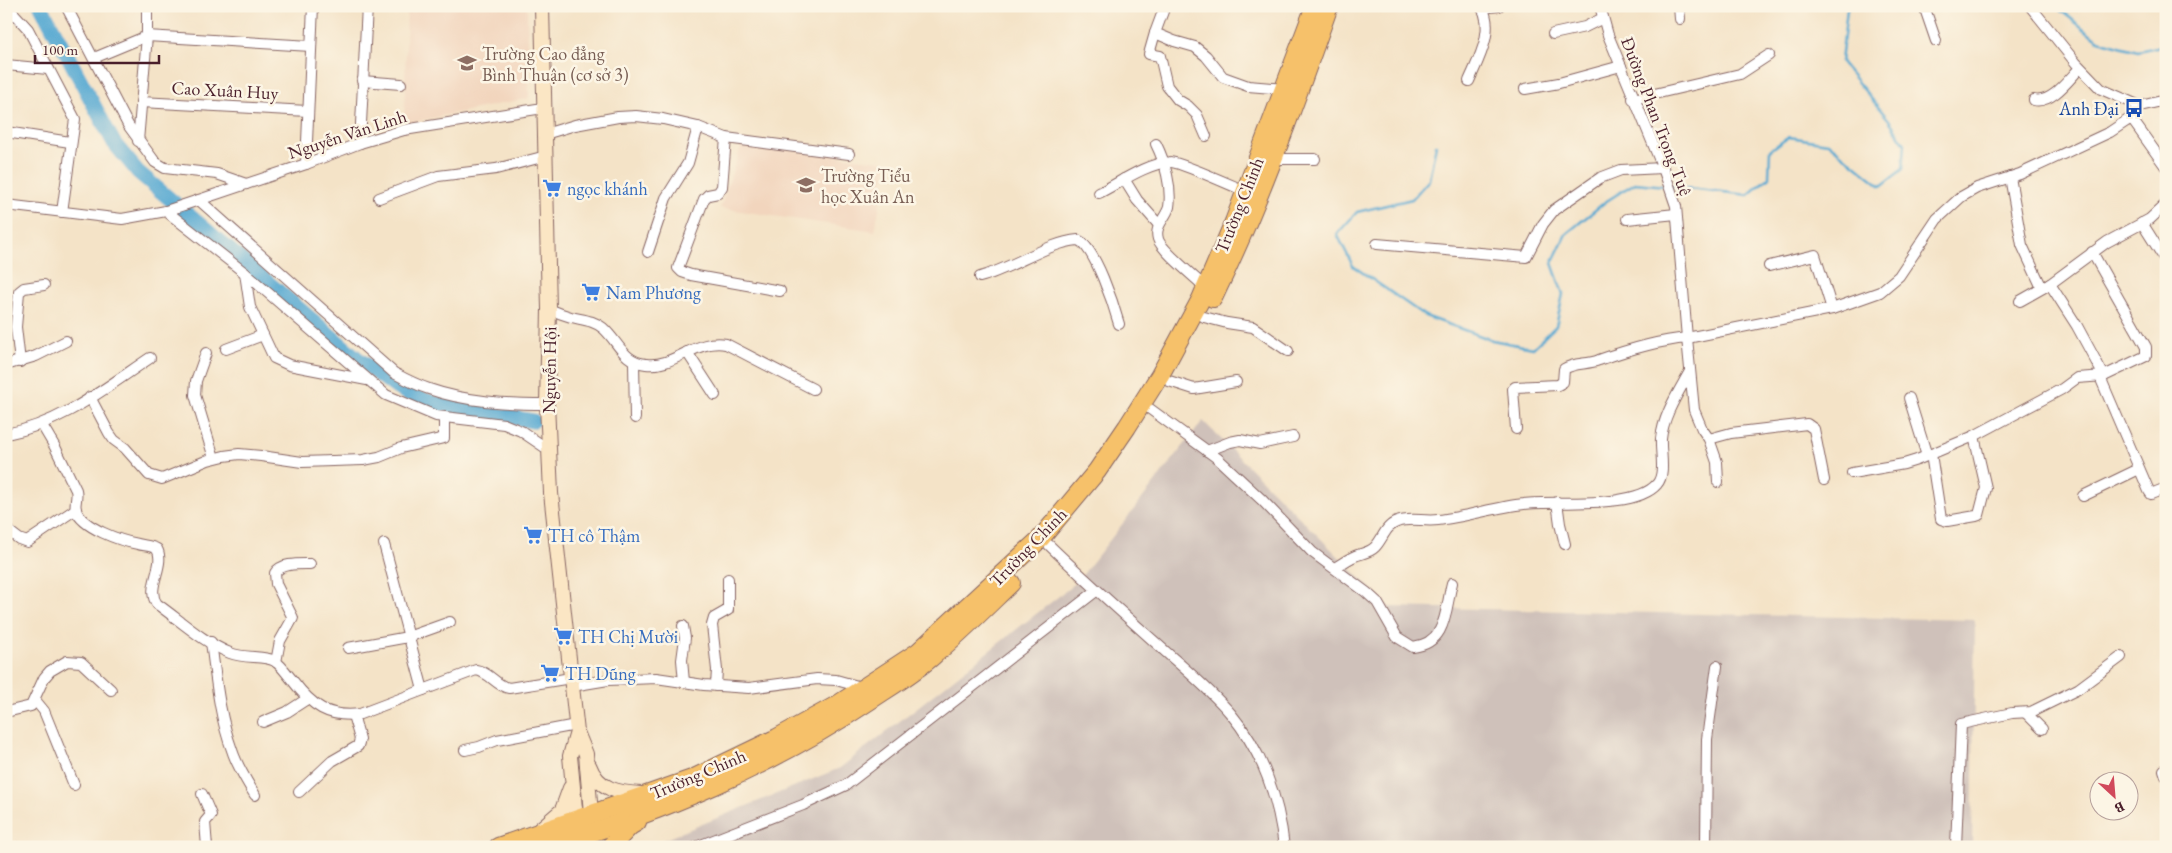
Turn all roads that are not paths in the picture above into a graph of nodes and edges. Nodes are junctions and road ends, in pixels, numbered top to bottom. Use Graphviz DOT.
graph roads {
  1 [pos="7,6"];
  2 [pos="147,6"];
  3 [pos="313,6"];
  4 [pos="367,6"];
  5 [pos="542,6"];
  6 [pos="1165,6"];
  7 [pos="1315,6"];
  8 [pos="1329,6"];
  9 [pos="1499,6"];
  10 [pos="1600,6"];
  11 [pos="1679,6"];
  12 [pos="1924,6"];
  13 [pos="2030,6"];
  14 [pos="68,7"];
  15 [pos="1481,7"];
  16 [pos="1603,18"];
  17 [pos="1680,18"];
  18 [pos="1155,33"];
  19 [pos="1553,34"];
  20 [pos="147,36"];
  21 [pos="1936,41"];
  22 [pos="311,46"];
  23 [pos="1769,56"];
  24 [pos="94,58"];
  25 [pos="6,65"];
  26 [pos="1621,66"];
  27 [pos="2080,68"];
  28 [pos="48,69"];
  29 [pos="362,81"];
  30 [pos="1469,81"];
  31 [pos="401,84"];
  32 [pos="1525,89"];
  33 [pos="1633,99"];
  34 [pos="2034,100"];
  35 [pos="2166,100"];
  36 [pos="141,102"];
  37 [pos="2140,106"];
  38 [pos="1284,107"];
  39 [pos="543,108"];
  40 [pos="308,111"];
  41 [pos="2131,118"];
  42 [pos="698,127"];
  43 [pos="6,132"];
  44 [pos="545,134"];
  45 [pos="1206,136"];
  46 [pos="726,138"];
  47 [pos="138,140"];
  48 [pos="70,142"];
  49 [pos="360,143"];
  50 [pos="1156,144"];
  51 [pos="849,154"];
  52 [pos="546,156"];
  53 [pos="1274,159"];
  54 [pos="1314,159"];
  55 [pos="1163,163"];
  56 [pos="306,164"];
  57 [pos="2166,167"];
  58 [pos="1663,168"];
  59 [pos="2010,177"];
  60 [pos="1124,180"];
  61 [pos="246,184"];
  62 [pos="1245,191"];
  63 [pos="1099,193"];
  64 [pos="379,198"];
  65 [pos="199,200"];
  66 [pos="2166,204"];
  67 [pos="6,205"];
  68 [pos="1676,210"];
  69 [pos="166,211"];
  70 [pos="62,212"];
  71 [pos="1627,220"];
  72 [pos="2142,223"];
  73 [pos="1159,225"];
  74 [pos="1377,244"];
  75 [pos="648,252"];
  76 [pos="2092,252"];
  77 [pos="2166,261"];
  78 [pos="1769,266"];
  79 [pos="245,273"];
  80 [pos="980,277"];
  81 [pos="44,285"];
  82 [pos="2046,286"];
  83 [pos="1206,288"];
  84 [pos="780,291"];
  85 [pos="2020,301"];
  86 [pos="549,309"];
  87 [pos="1832,309"];
  88 [pos="1204,317"];
  89 [pos="1119,324"];
  90 [pos="263,335"];
  91 [pos="1687,338"];
  92 [pos="66,341"];
  93 [pos="226,349"];
  94 [pos="1288,351"];
  95 [pos="687,352"];
  96 [pos="206,353"];
  97 [pos="150,358"];
  98 [pos="20,362"];
  99 [pos="634,362"];
  100 [pos="6,365"];
  101 [pos="1689,374"];
  102 [pos="2102,377"];
  103 [pos="368,380"];
  104 [pos="1169,380"];
  105 [pos="1236,382"];
  106 [pos="813,389"];
  107 [pos="715,395"];
  108 [pos="90,397"];
  109 [pos="1909,398"];
  110 [pos="547,404"];
  111 [pos="1150,409"];
  112 [pos="444,418"];
  113 [pos="635,418"];
  114 [pos="42,425"];
  115 [pos="1516,429"];
  116 [pos="6,434"];
  117 [pos="1974,436"];
  118 [pos="1293,437"];
  119 [pos="1709,439"];
  120 [pos="549,450"];
  121 [pos="1207,451"];
  122 [pos="1929,455"];
  123 [pos="214,458"];
  124 [pos="2139,469"];
  125 [pos="1852,473"];
  126 [pos="1824,480"];
  127 [pos="1718,482"];
  128 [pos="2166,488"];
  129 [pos="2083,496"];
  130 [pos="1557,502"];
  131 [pos="76,509"];
  132 [pos="6,529"];
  133 [pos="384,544"];
  134 [pos="1565,544"];
  135 [pos="1049,546"];
  136 [pos="310,564"];
  137 [pos="1335,568"];
  138 [pos="728,579"];
  139 [pos="1452,583"];
  140 [pos="1096,591"];
  141 [pos="450,622"];
  142 [pos="683,626"];
  143 [pos="408,637"];
  144 [pos="211,642"];
  145 [pos="348,648"];
  146 [pos="2121,657"];
  147 [pos="276,662"];
  148 [pos="1717,666"];
  149 [pos="571,682"];
  150 [pos="684,682"];
  151 [pos="716,686"];
  152 [pos="866,688"];
  153 [pos="112,690"];
  154 [pos="423,690"];
  155 [pos="307,699"];
  156 [pos="35,700"];
  157 [pos="6,712"];
  158 [pos="2026,713"];
  159 [pos="353,715"];
  160 [pos="264,722"];
  161 [pos="577,728"];
  162 [pos="2042,729"];
  163 [pos="465,750"];
  164 [pos="586,754"];
  165 [pos="572,780"];
  166 [pos="74,785"];
  167 [pos="299,792"];
  168 [pos="202,794"];
  169 [pos="255,795"];
  170 [pos="657,801"];
  171 [pos="584,816"];
  172 [pos="535,832"];
  173 [pos="586,841"];
  174 [pos="207,847"];
  175 [pos="498,847"];
  176 [pos="547,847"];
  177 [pos="610,847"];
  178 [pos="696,847"];
  179 [pos="1284,847"];
  180 [pos="1706,847"];
  181 [pos="1956,847"];
  1 -- 28 [label="street"];
  2 -- 20 [label="street"];
  3 -- 22 [label="street"];
  4 -- 29 [label="street"];
  5 -- 39 [label="street, Nguyễn Hội"];
  6 -- 18 [label="street"];
  7 -- 38 [label="highway, Trường Chinh"];
  8 -- 38 [label="highway, Trường Chinh"];
  9 -- 15 [label="street"];
  10 -- 16 [label="street, Đường Phan Trọng Tuệ"];
  11 -- 17 [label="street"];
  12 -- 21 [label="street"];
  13 -- 27 [label="street"];
  14 -- 24 [label="street"];
  15 -- 30 [label="street"];
  16 -- 19 [label="street"];
  16 -- 26 [label="street, Đường Phan Trọng Tuệ"];
  18 -- 38 [label="street"];
  18 -- 45 [label="street"];
  20 -- 22 [label="street"];
  20 -- 24 [label="street"];
  20 -- 36 [label="street"];
  22 -- 40 [label="street"];
  23 -- 33 [label="street"];
  24 -- 47 [label="street"];
  25 -- 28 [label="street"];
  26 -- 32 [label="street"];
  26 -- 33 [label="street, Đường Phan Trọng Tuệ"];
  27 -- 34 [label="street"];
  27 -- 37 [label="street"];
  28 -- 48 [label="street"];
  29 -- 31 [label="street"];
  29 -- 49 [label="street"];
  33 -- 58 [label="street, Đường Phan Trọng Tuệ"];
  35 -- 37 [label="street"];
  36 -- 40 [label="street, Cao Xuân Huy"];
  36 -- 47 [label="street"];
  37 -- 41 [label="street"];
  38 -- 53 [label="highway, Trường Chinh"];
  38 -- 62 [label="highway, Trường Chinh"];
  39 -- 44 [label="street, Nguyễn Hội"];
  39 -- 49 [label="street, Nguyễn Văn Linh"];
  40 -- 56 [label="street"];
  41 -- 57 [label="street"];
  41 -- 59 [label="street"];
  42 -- 44 [label="street"];
  42 -- 46 [label="street"];
  42 -- 75 [label="street"];
  43 -- 48 [label="street"];
  44 -- 52 [label="street, Nguyễn Hội"];
  46 -- 51 [label="street"];
  46 -- 84 [label="street"];
  47 -- 61 [label="street"];
  48 -- 70 [label="street"];
  49 -- 56 [label="street, Nguyễn Văn Linh"];
  50 -- 55 [label="street"];
  52 -- 64 [label="street"];
  52 -- 86 [label="street, Nguyễn Hội"];
  53 -- 54 [label="street"];
  53 -- 88 [label="highway, Trường Chinh"];
  55 -- 60 [label="street"];
  55 -- 62 [label="street"];
  55 -- 73 [label="street"];
  56 -- 61 [label="street, Nguyễn Văn Linh"];
  58 -- 68 [label="street, Đường Phan Trọng Tuệ"];
  58 -- 74 [label="street"];
  59 -- 82 [label="street"];
  59 -- 87 [label="street"];
  60 -- 63 [label="street"];
  60 -- 73 [label="street"];
  61 -- 65 [label="street, Nguyễn Văn Linh"];
  62 -- 83 [label="highway, Trường Chinh"];
  65 -- 69 [label="street, Nguyễn Văn Linh"];
  65 -- 110 [label="street"];
  66 -- 72 [label="street"];
  67 -- 70 [label="street"];
  68 -- 71 [label="street"];
  68 -- 91 [label="street, Đường Phan Trọng Tuệ"];
  69 -- 70 [label="street"];
  69 -- 79 [label="street"];
  72 -- 76 [label="street"];
  72 -- 77 [label="street"];
  73 -- 83 [label="street"];
  76 -- 82 [label="street"];
  76 -- 102 [label="street"];
  78 -- 87 [label="street"];
  79 -- 90 [label="street"];
  79 -- 103 [label="street"];
  80 -- 89 [label="street"];
  81 -- 98 [label="street"];
  82 -- 85 [label="street"];
  82 -- 102 [label="street"];
  83 -- 152 [label="highway, Trường Chinh"];
  86 -- 99 [label="street"];
  86 -- 110 [label="street, Nguyễn Hội"];
  87 -- 91 [label="street"];
  88 -- 94 [label="street"];
  88 -- 104 [label="highway, Trường Chinh"];
  90 -- 93 [label="street"];
  90 -- 103 [label="street"];
  91 -- 101 [label="street, Đường Phan Trọng Tuệ"];
  91 -- 115 [label="street"];
  92 -- 98 [label="street"];
  95 -- 99 [label="street"];
  95 -- 106 [label="street"];
  95 -- 107 [label="street"];
  96 -- 123 [label="street"];
  97 -- 108 [label="street"];
  98 -- 100 [label="street"];
  99 -- 113 [label="street"];
  101 -- 119 [label="street, Đường Phan Trọng Tuệ"];
  101 -- 130 [label="street"];
  102 -- 117 [label="street"];
  102 -- 124 [label="street"];
  103 -- 112 [label="street"];
  104 -- 105 [label="street"];
  104 -- 111 [label="highway, Trường Chinh"];
  108 -- 114 [label="street"];
  108 -- 123 [label="street"];
  109 -- 122 [label="street"];
  110 -- 120 [label="street, Nguyễn Hội"];
  111 -- 121 [label="street"];
  111 -- 135 [label="highway, Trường Chinh"];
  112 -- 120 [label="street"];
  112 -- 123 [label="street"];
  114 -- 116 [label="street"];
  114 -- 131 [label="street"];
  117 -- 122 [label="street"];
  117 -- 122 [label="street"];
  118 -- 121 [label="street"];
  119 -- 126 [label="street"];
  119 -- 127 [label="street, Đường Phan Trọng Tuệ"];
  120 -- 149 [label="street, Nguyễn Hội"];
  121 -- 137 [label="street"];
  122 -- 125 [label="street"];
  124 -- 128 [label="street"];
  124 -- 129 [label="street"];
  130 -- 134 [label="street"];
  130 -- 137 [label="street"];
  131 -- 132 [label="street"];
  131 -- 144 [label="street"];
  133 -- 143 [label="street"];
  135 -- 140 [label="street"];
  135 -- 170 [label="highway, Trường Chinh"];
  136 -- 147 [label="street"];
  137 -- 139 [label="street"];
  138 -- 151 [label="street"];
  140 -- 178 [label="street"];
  140 -- 179 [label="street"];
  141 -- 143 [label="street"];
  142 -- 150 [label="street"];
  143 -- 145 [label="street"];
  143 -- 154 [label="street"];
  144 -- 147 [label="street"];
  144 -- 169 [label="street"];
  146 -- 158 [label="street"];
  147 -- 155 [label="street"];
  148 -- 180 [label="street"];
  149 -- 150 [label="street"];
  149 -- 154 [label="street"];
  149 -- 161 [label="street, Nguyễn Hội"];
  150 -- 151 [label="street"];
  151 -- 152 [label="street"];
  152 -- 170 [label="highway, Trường Chinh"];
  153 -- 156 [label="street"];
  154 -- 159 [label="street"];
  155 -- 159 [label="street"];
  155 -- 160 [label="street"];
  156 -- 157 [label="street"];
  156 -- 166 [label="street"];
  158 -- 162 [label="street"];
  158 -- 181 [label="street"];
  159 -- 167 [label="street"];
  161 -- 163 [label="street"];
  161 -- 164 [label="street, Nguyễn Hội"];
  161 -- 165 [label="street, Nguyễn Hội"];
  164 -- 170 [label="street"];
  164 -- 171 [label="street, Nguyễn Hội"];
  165 -- 171 [label="street, Nguyễn Hội"];
  165 -- 172 [label="street"];
  168 -- 174 [label="street"];
  170 -- 171 [label="highway, Trường Chinh"];
  170 -- 173 [label="highway, Trường Chinh"];
  170 -- 177 [label="highway"];
  171 -- 172 [label="highway, Trường Chinh"];
  171 -- 173 [label="highway, Nguyễn Hội"];
  172 -- 175 [label="highway, Trường Chinh"];
  173 -- 176 [label="highway, Trường Chinh"];
}
